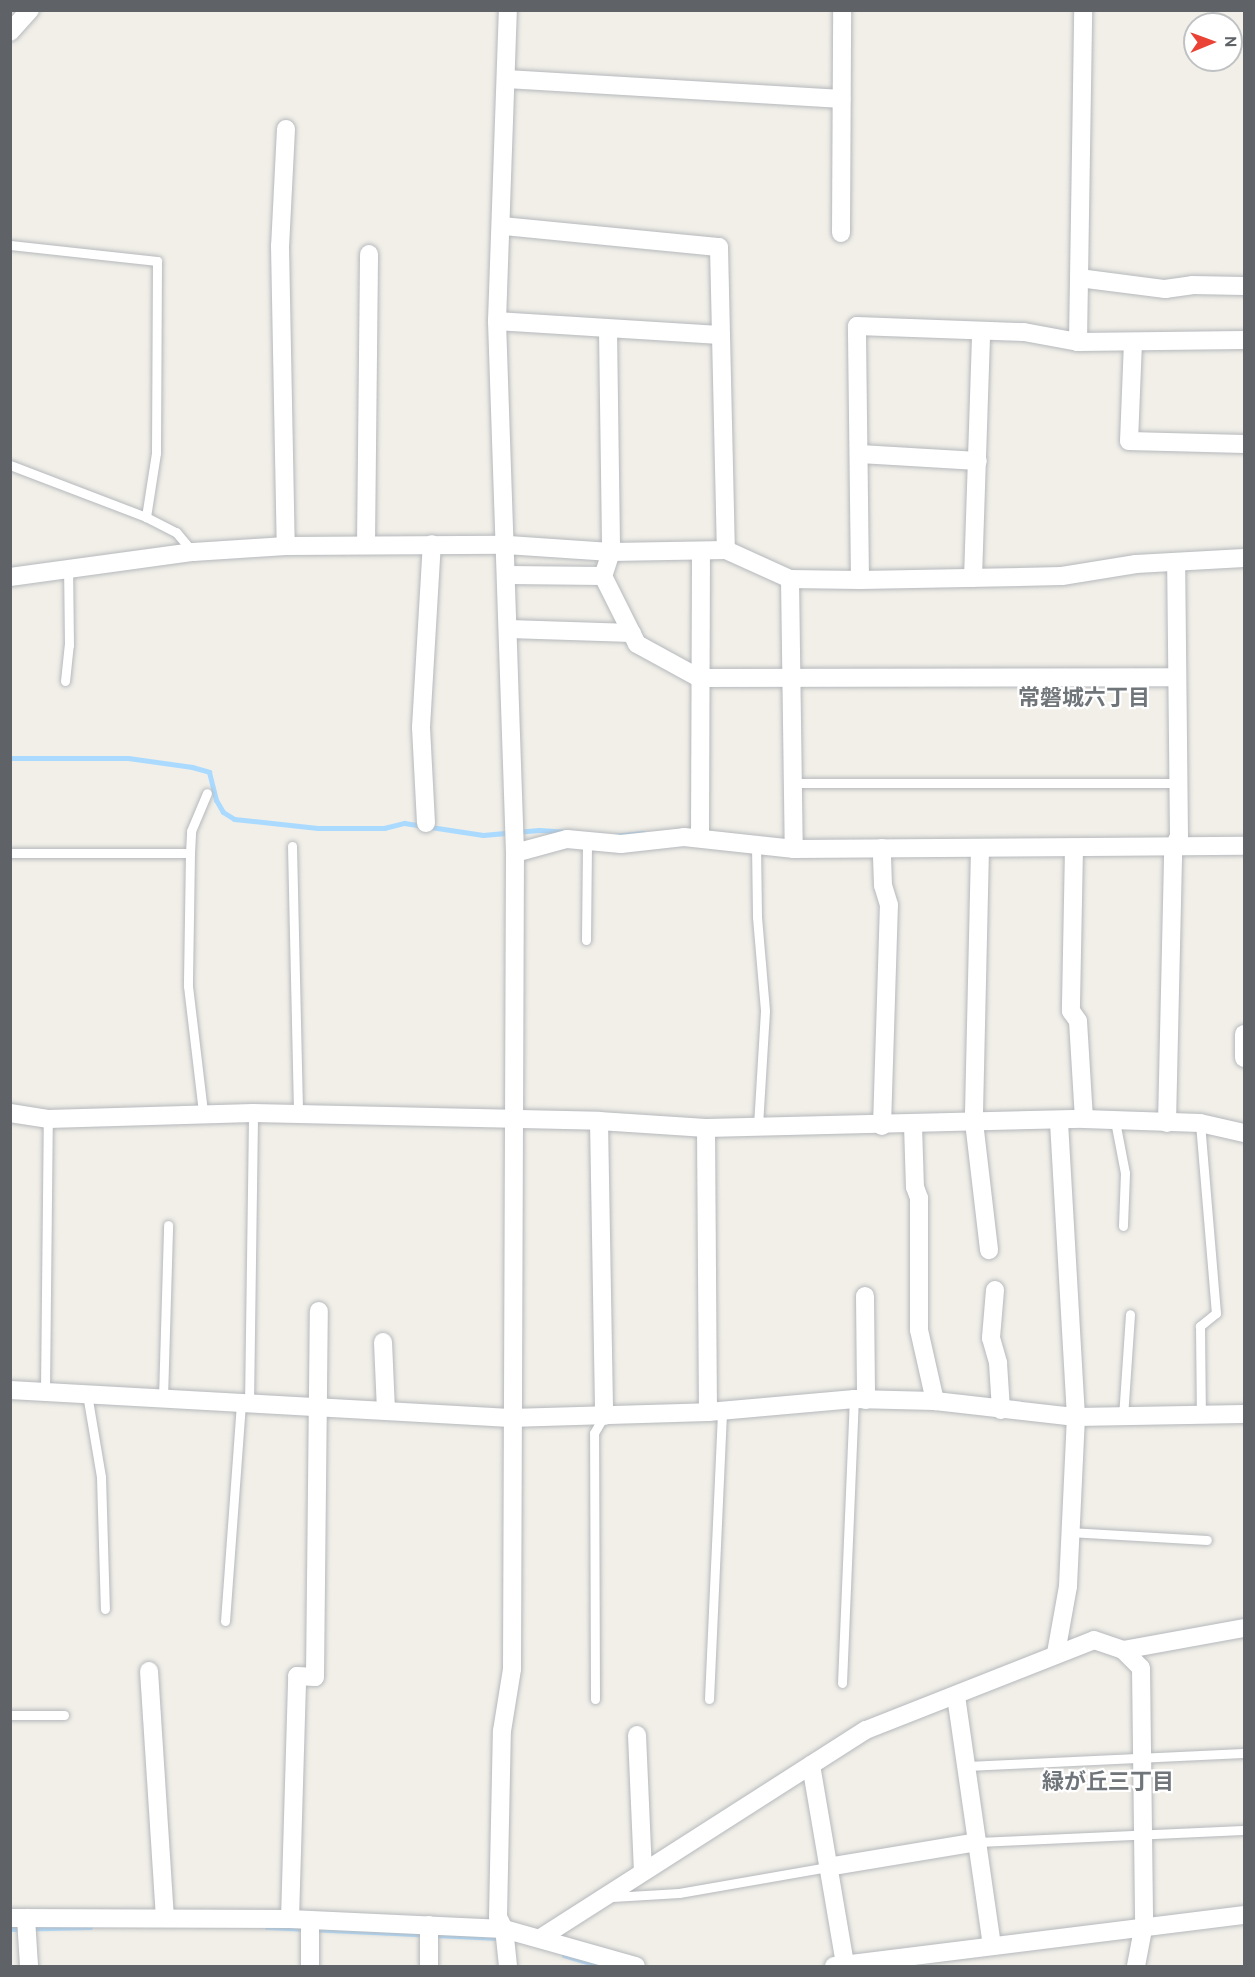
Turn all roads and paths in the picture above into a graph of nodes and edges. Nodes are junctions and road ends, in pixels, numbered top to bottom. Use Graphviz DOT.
graph roads {
  1 [pos="30,10"];
  2 [pos="508,10"];
  3 [pos="842,10"];
  4 [pos="1083,10"];
  5 [pos="10,32"];
  6 [pos="507,79"];
  7 [pos="842,99"];
  8 [pos="285,129"];
  9 [pos="503,226"];
  10 [pos="841,233"];
  11 [pos="10,245"];
  12 [pos="369,254"];
  13 [pos="1079,278"];
  14 [pos="1245,286"];
  15 [pos="497,321"];
  16 [pos="608,330"];
  17 [pos="981,331"];
  18 [pos="719,335"];
  19 [pos="1245,340"];
  20 [pos="1078,342"];
  21 [pos="1133,342"];
  22 [pos="1245,444"];
  23 [pos="860,454"];
  24 [pos="978,461"];
  25 [pos="10,465"];
  26 [pos="146,517"];
  27 [pos="432,544"];
  28 [pos="366,545"];
  29 [pos="507,545"];
  30 [pos="286,546"];
  31 [pos="726,550"];
  32 [pos="193,552"];
  33 [pos="611,552"];
  34 [pos="701,552"];
  35 [pos="1245,558"];
  36 [pos="1176,564"];
  37 [pos="68,568"];
  38 [pos="508,575"];
  39 [pos="603,576"];
  40 [pos="10,577"];
  41 [pos="973,578"];
  42 [pos="790,579"];
  43 [pos="860,580"];
  44 [pos="509,629"];
  45 [pos="632,633"];
  46 [pos="1177,677"];
  47 [pos="699,678"];
  48 [pos="792,679"];
  49 [pos="65,681"];
  50 [pos="794,783"];
  51 [pos="1178,783"];
  52 [pos="207,793"];
  53 [pos="426,823"];
  54 [pos="700,837"];
  55 [pos="587,841"];
  56 [pos="756,844"];
  57 [pos="292,846"];
  58 [pos="1245,846"];
  59 [pos="882,848"];
  60 [pos="1074,848"];
  61 [pos="794,849"];
  62 [pos="981,849"];
  63 [pos="1173,849"];
  64 [pos="10,853"];
  65 [pos="190,853"];
  66 [pos="515,854"];
  67 [pos="586,940"];
  68 [pos="1245,1034"];
  69 [pos="1245,1059"];
  70 [pos="203,1112"];
  71 [pos="10,1113"];
  72 [pos="253,1113"];
  73 [pos="298,1114"];
  74 [pos="48,1119"];
  75 [pos="1084,1119"];
  76 [pos="512,1121"];
  77 [pos="599,1121"];
  78 [pos="1059,1121"];
  79 [pos="1115,1121"];
  80 [pos="974,1122"];
  81 [pos="1167,1123"];
  82 [pos="1200,1123"];
  83 [pos="758,1124"];
  84 [pos="913,1125"];
  85 [pos="882,1126"];
  86 [pos="706,1128"];
  87 [pos="1245,1133"];
  88 [pos="168,1225"];
  89 [pos="1123,1226"];
  90 [pos="989,1250"];
  91 [pos="995,1290"];
  92 [pos="865,1296"];
  93 [pos="319,1311"];
  94 [pos="1130,1314"];
  95 [pos="383,1342"];
  96 [pos="45,1389"];
  97 [pos="10,1390"];
  98 [pos="87,1393"];
  99 [pos="163,1398"];
  100 [pos="860,1399"];
  101 [pos="935,1401"];
  102 [pos="245,1404"];
  103 [pos="320,1406"];
  104 [pos="386,1410"];
  105 [pos="1001,1410"];
  106 [pos="715,1412"];
  107 [pos="1245,1414"];
  108 [pos="1201,1415"];
  109 [pos="604,1416"];
  110 [pos="1123,1416"];
  111 [pos="1076,1417"];
  112 [pos="510,1418"];
  113 [pos="1069,1532"];
  114 [pos="1207,1540"];
  115 [pos="105,1609"];
  116 [pos="225,1621"];
  117 [pos="1245,1628"];
  118 [pos="1123,1650"];
  119 [pos="1056,1653"];
  120 [pos="149,1671"];
  121 [pos="842,1683"];
  122 [pos="956,1696"];
  123 [pos="595,1699"];
  124 [pos="709,1699"];
  125 [pos="10,1715"];
  126 [pos="64,1715"];
  127 [pos="637,1735"];
  128 [pos="1245,1753"];
  129 [pos="1142,1758"];
  130 [pos="812,1765"];
  131 [pos="966,1766"];
  132 [pos="1245,1830"];
  133 [pos="1145,1833"];
  134 [pos="977,1842"];
  135 [pos="828,1867"];
  136 [pos="643,1871"];
  137 [pos="601,1898"];
  138 [pos="1245,1915"];
  139 [pos="165,1917"];
  140 [pos="18,1918"];
  141 [pos="290,1918"];
  142 [pos="310,1920"];
  143 [pos="1144,1924"];
  144 [pos="429,1925"];
  145 [pos="504,1929"];
  146 [pos="542,1937"];
  147 [pos="992,1945"];
  148 [pos="839,1965"];
  149 [pos="29,1966"];
  150 [pos="310,1966"];
  151 [pos="429,1966"];
  152 [pos="508,1966"];
  153 [pos="636,1966"];
  154 [pos="1136,1966"];
  1 -- 5 [label="street"];
  2 -- 6 [label="street"];
  3 -- 7 [label="street"];
  4 -- 13 [label="street"];
  6 -- 7 [label="street"];
  6 -- 9 [label="street"];
  7 -- 10 [label="street"];
  8 -- 30 [label="street"];
  9 -- 15 [label="street"];
  9 -- 18 [label="street"];
  11 -- 26 [label="lane"];
  12 -- 28 [label="street"];
  13 -- 14 [label="street"];
  13 -- 20 [label="street"];
  15 -- 16 [label="street"];
  15 -- 29 [label="street"];
  16 -- 18 [label="street"];
  16 -- 33 [label="street"];
  17 -- 20 [label="street"];
  17 -- 23 [label="street"];
  17 -- 24 [label="street"];
  18 -- 31 [label="street"];
  19 -- 21 [label="street"];
  20 -- 21 [label="street"];
  21 -- 22 [label="street"];
  23 -- 24 [label="street"];
  23 -- 43 [label="street"];
  24 -- 41 [label="street"];
  25 -- 26 [label="lane"];
  26 -- 32 [label="lane"];
  27 -- 28 [label="street"];
  27 -- 29 [label="street"];
  27 -- 53 [label="street"];
  28 -- 30 [label="street"];
  29 -- 33 [label="street"];
  29 -- 38 [label="street"];
  30 -- 32 [label="street"];
  31 -- 34 [label="street"];
  31 -- 42 [label="street"];
  32 -- 37 [label="street"];
  33 -- 34 [label="street"];
  33 -- 39 [label="street"];
  34 -- 47 [label="street"];
  35 -- 36 [label="street"];
  36 -- 41 [label="street"];
  36 -- 46 [label="street"];
  37 -- 40 [label="street"];
  37 -- 49 [label="lane"];
  38 -- 39 [label="street"];
  38 -- 44 [label="street"];
  39 -- 45 [label="street"];
  41 -- 43 [label="street"];
  42 -- 43 [label="street"];
  42 -- 48 [label="street"];
  44 -- 45 [label="street"];
  44 -- 66 [label="street"];
  45 -- 47 [label="street"];
  46 -- 48 [label="street"];
  46 -- 51 [label="street"];
  47 -- 48 [label="street"];
  47 -- 54 [label="street"];
  48 -- 50 [label="street"];
  50 -- 51 [label="lane"];
  50 -- 61 [label="street"];
  51 -- 63 [label="street"];
  52 -- 65 [label="lane"];
  54 -- 55 [label="street"];
  54 -- 56 [label="street"];
  55 -- 66 [label="street"];
  55 -- 67 [label="lane"];
  56 -- 61 [label="street"];
  56 -- 83 [label="lane"];
  57 -- 73 [label="lane"];
  58 -- 63 [label="street"];
  59 -- 61 [label="street"];
  59 -- 62 [label="street"];
  59 -- 85 [label="street"];
  60 -- 62 [label="street"];
  60 -- 63 [label="street"];
  60 -- 75 [label="street"];
  62 -- 80 [label="street"];
  63 -- 81 [label="street"];
  64 -- 65 [label="lane"];
  65 -- 70 [label="lane"];
  66 -- 76 [label="street"];
  68 -- 69 [label="street"];
  70 -- 72 [label="street"];
  70 -- 74 [label="street"];
  71 -- 74 [label="street"];
  72 -- 73 [label="street"];
  72 -- 102 [label="lane"];
  73 -- 76 [label="street"];
  74 -- 96 [label="lane"];
  75 -- 78 [label="street"];
  75 -- 79 [label="street"];
  76 -- 77 [label="street"];
  76 -- 112 [label="street"];
  77 -- 86 [label="street"];
  77 -- 109 [label="street"];
  78 -- 80 [label="street"];
  78 -- 111 [label="street"];
  79 -- 81 [label="street"];
  79 -- 89 [label="lane"];
  80 -- 84 [label="street"];
  80 -- 90 [label="street"];
  81 -- 82 [label="street"];
  82 -- 87 [label="street"];
  82 -- 108 [label="lane"];
  83 -- 85 [label="street"];
  83 -- 86 [label="street"];
  84 -- 85 [label="street"];
  84 -- 101 [label="street"];
  86 -- 106 [label="street"];
  88 -- 99 [label="lane"];
  91 -- 105 [label="street"];
  92 -- 100 [label="street"];
  93 -- 103 [label="street"];
  94 -- 110 [label="lane"];
  95 -- 104 [label="street"];
  96 -- 97 [label="street"];
  96 -- 98 [label="street"];
  98 -- 99 [label="street"];
  98 -- 115 [label="lane"];
  99 -- 102 [label="street"];
  100 -- 101 [label="street"];
  100 -- 106 [label="street"];
  100 -- 121 [label="lane"];
  101 -- 105 [label="street"];
  102 -- 103 [label="street"];
  102 -- 116 [label="lane"];
  103 -- 104 [label="street"];
  103 -- 141 [label="street"];
  104 -- 112 [label="street"];
  105 -- 111 [label="street"];
  106 -- 109 [label="street"];
  106 -- 124 [label="lane"];
  107 -- 108 [label="street"];
  108 -- 110 [label="street"];
  109 -- 112 [label="street"];
  109 -- 123 [label="lane"];
  110 -- 111 [label="street"];
  111 -- 113 [label="street"];
  112 -- 145 [label="street"];
  113 -- 114 [label="lane"];
  113 -- 119 [label="street"];
  117 -- 118 [label="street"];
  118 -- 119 [label="street"];
  118 -- 129 [label="street"];
  119 -- 122 [label="street"];
  120 -- 139 [label="street"];
  122 -- 130 [label="street"];
  122 -- 131 [label="street"];
  125 -- 126 [label="lane"];
  127 -- 136 [label="street"];
  128 -- 129 [label="lane"];
  129 -- 131 [label="lane"];
  129 -- 133 [label="street"];
  130 -- 135 [label="street"];
  130 -- 136 [label="street"];
  131 -- 134 [label="street"];
  132 -- 133 [label="lane"];
  133 -- 134 [label="lane"];
  133 -- 143 [label="street"];
  134 -- 135 [label="street"];
  134 -- 147 [label="street"];
  135 -- 137 [label="lane"];
  135 -- 148 [label="street"];
  136 -- 137 [label="street"];
  137 -- 146 [label="street"];
  138 -- 143 [label="street"];
  139 -- 140 [label="street"];
  139 -- 141 [label="street"];
  140 -- 149 [label="street"];
  141 -- 142 [label="street"];
  142 -- 144 [label="street"];
  142 -- 150 [label="street"];
  143 -- 147 [label="street"];
  143 -- 154 [label="street"];
  144 -- 145 [label="street"];
  144 -- 151 [label="street"];
  145 -- 146 [label="street"];
  145 -- 152 [label="street"];
  146 -- 153 [label="street"];
  147 -- 148 [label="street"];
}
